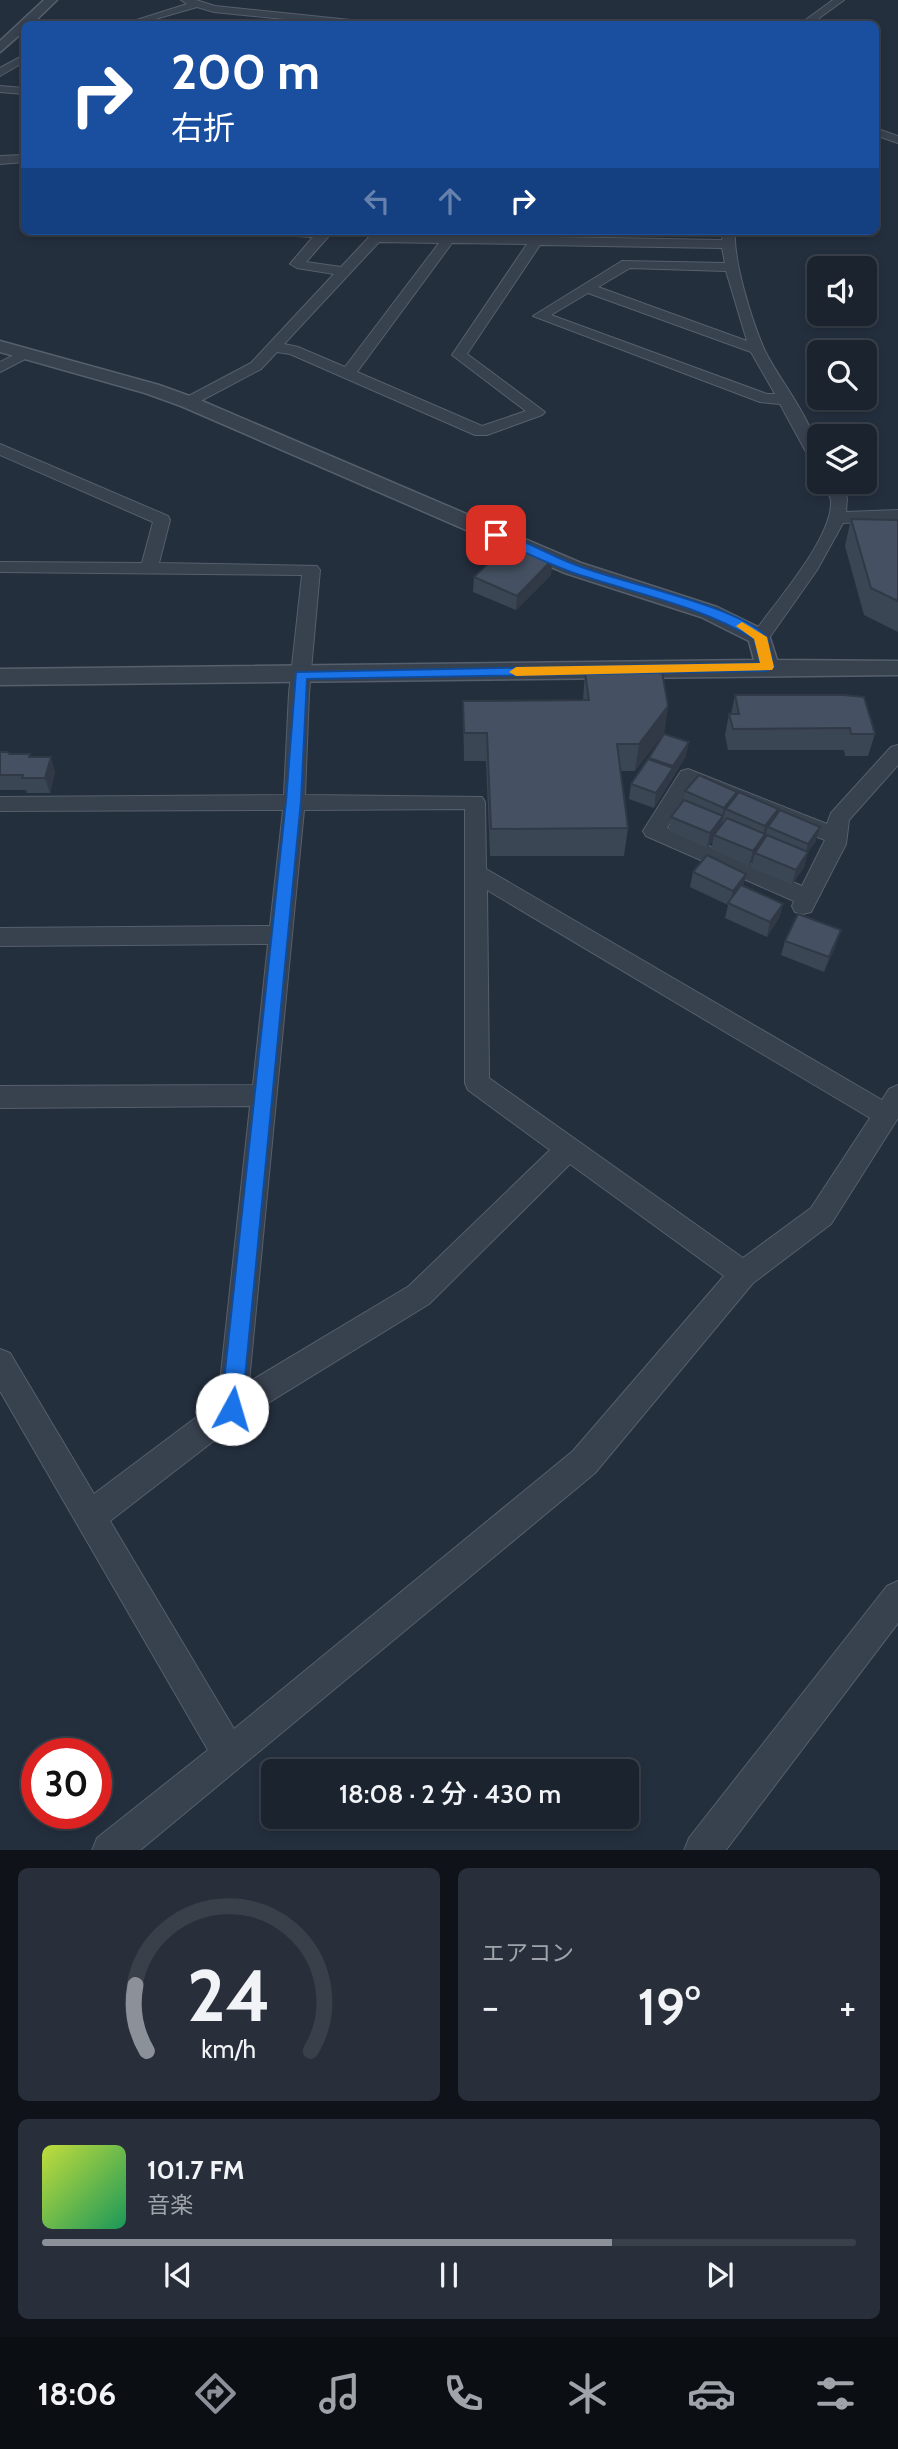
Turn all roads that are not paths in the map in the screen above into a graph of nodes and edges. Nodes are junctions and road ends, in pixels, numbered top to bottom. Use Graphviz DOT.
graph roads {
  1 [pos="51,0"];
  2 [pos="839,0"];
  3 [pos="191,2"];
  4 [pos="283,8"];
  5 [pos="272,15"];
  6 [pos="29,21"];
  7 [pos="137,21"];
  8 [pos="330,21"];
  9 [pos="809,21"];
  10 [pos="21,29"];
  11 [pos="0,48"];
  12 [pos="21,60"];
  13 [pos="0,73"];
  14 [pos="0,89"];
  15 [pos="21,91"];
  16 [pos="879,133"];
  17 [pos="898,140"];
  18 [pos="21,158"];
  19 [pos="0,160"];
  20 [pos="322,235"];
  21 [pos="729,237"];
  22 [pos="448,240"];
  23 [pos="536,241"];
  24 [pos="732,267"];
  25 [pos="344,272"];
  26 [pos="587,288"];
  27 [pos="0,346"];
  28 [pos="274,347"];
  29 [pos="757,349"];
  30 [pos="26,353"];
  31 [pos="0,368"];
  32 [pos="348,374"];
  33 [pos="785,399"];
  34 [pos="188,402"];
  35 [pos="807,439"];
  36 [pos="5,456"];
  37 [pos="836,494"];
  38 [pos="898,515"];
  39 [pos="837,518"];
  40 [pos="0,567"];
  41 [pos="149,569"];
  42 [pos="760,637"];
  43 [pos="767,667"];
  44 [pos="898,668"];
  45 [pos="301,675"];
  46 [pos="0,677"];
  47 [pos="898,752"];
  48 [pos="294,801"];
  49 [pos="0,804"];
  50 [pos="836,836"];
  51 [pos="477,874"];
  52 [pos="279,935"];
  53 [pos="0,937"];
  54 [pos="265,1095"];
  55 [pos="0,1097"];
  56 [pos="892,1106"];
  57 [pos="567,1150"];
  58 [pos="743,1274"];
  59 [pos="0,1363"];
  60 [pos="232,1409"];
  61 [pos="90,1517"];
  62 [pos="898,1597"];
  63 [pos="230,1755"];
  64 [pos="707,1849"];
  65 [pos="110,1850"];
  1 -- 6 [label="street"];
  2 -- 9 [label="street"];
  3 -- 5 [label="street"];
  3 -- 7 [label="street"];
  4 -- 5 [label="street"];
  5 -- 8 [label="street"];
  10 -- 11 [label="street"];
  12 -- 13 [label="street"];
  14 -- 15 [label="street"];
  16 -- 17 [label="street"];
  18 -- 19 [label="street"];
  20 -- 25 [label="street"];
  21 -- 23 [label="street"];
  21 -- 24 [label="street"];
  22 -- 23 [label="street"];
  22 -- 25 [label="street"];
  22 -- 32 [label="street"];
  23 -- 32 [label="street"];
  24 -- 26 [label="street"];
  24 -- 29 [label="street"];
  25 -- 28 [label="street"];
  26 -- 29 [label="street"];
  26 -- 33 [label="street"];
  27 -- 30 [label="street"];
  28 -- 32 [label="street"];
  28 -- 34 [label="street"];
  29 -- 33 [label="street"];
  30 -- 31 [label="street"];
  30 -- 34 [label="street"];
  33 -- 35 [label="street"];
  34 -- 42 [label="street"];
  36 -- 41 [label="street"];
  37 -- 39 [label="street"];
  38 -- 39 [label="street"];
  39 -- 42 [label="street"];
  40 -- 41 [label="street"];
  41 -- 45 [label="street"];
  42 -- 43 [label="street"];
  43 -- 44 [label="street"];
  43 -- 45 [label="street"];
  45 -- 46 [label="street"];
  45 -- 48 [label="street"];
  47 -- 50 [label="street"];
  48 -- 49 [label="street"];
  48 -- 51 [label="street"];
  48 -- 52 [label="street"];
  50 -- 50 [label="street"];
  51 -- 56 [label="street"];
  51 -- 57 [label="street"];
  52 -- 53 [label="street"];
  52 -- 54 [label="street"];
  54 -- 55 [label="street"];
  54 -- 60 [label="street"];
  56 -- 58 [label="street"];
  57 -- 58 [label="street"];
  57 -- 60 [label="street"];
  58 -- 63 [label="street"];
  59 -- 61 [label="street"];
  60 -- 61 [label="street"];
  61 -- 63 [label="street"];
  62 -- 64 [label="street"];
  63 -- 65 [label="street"];
}
